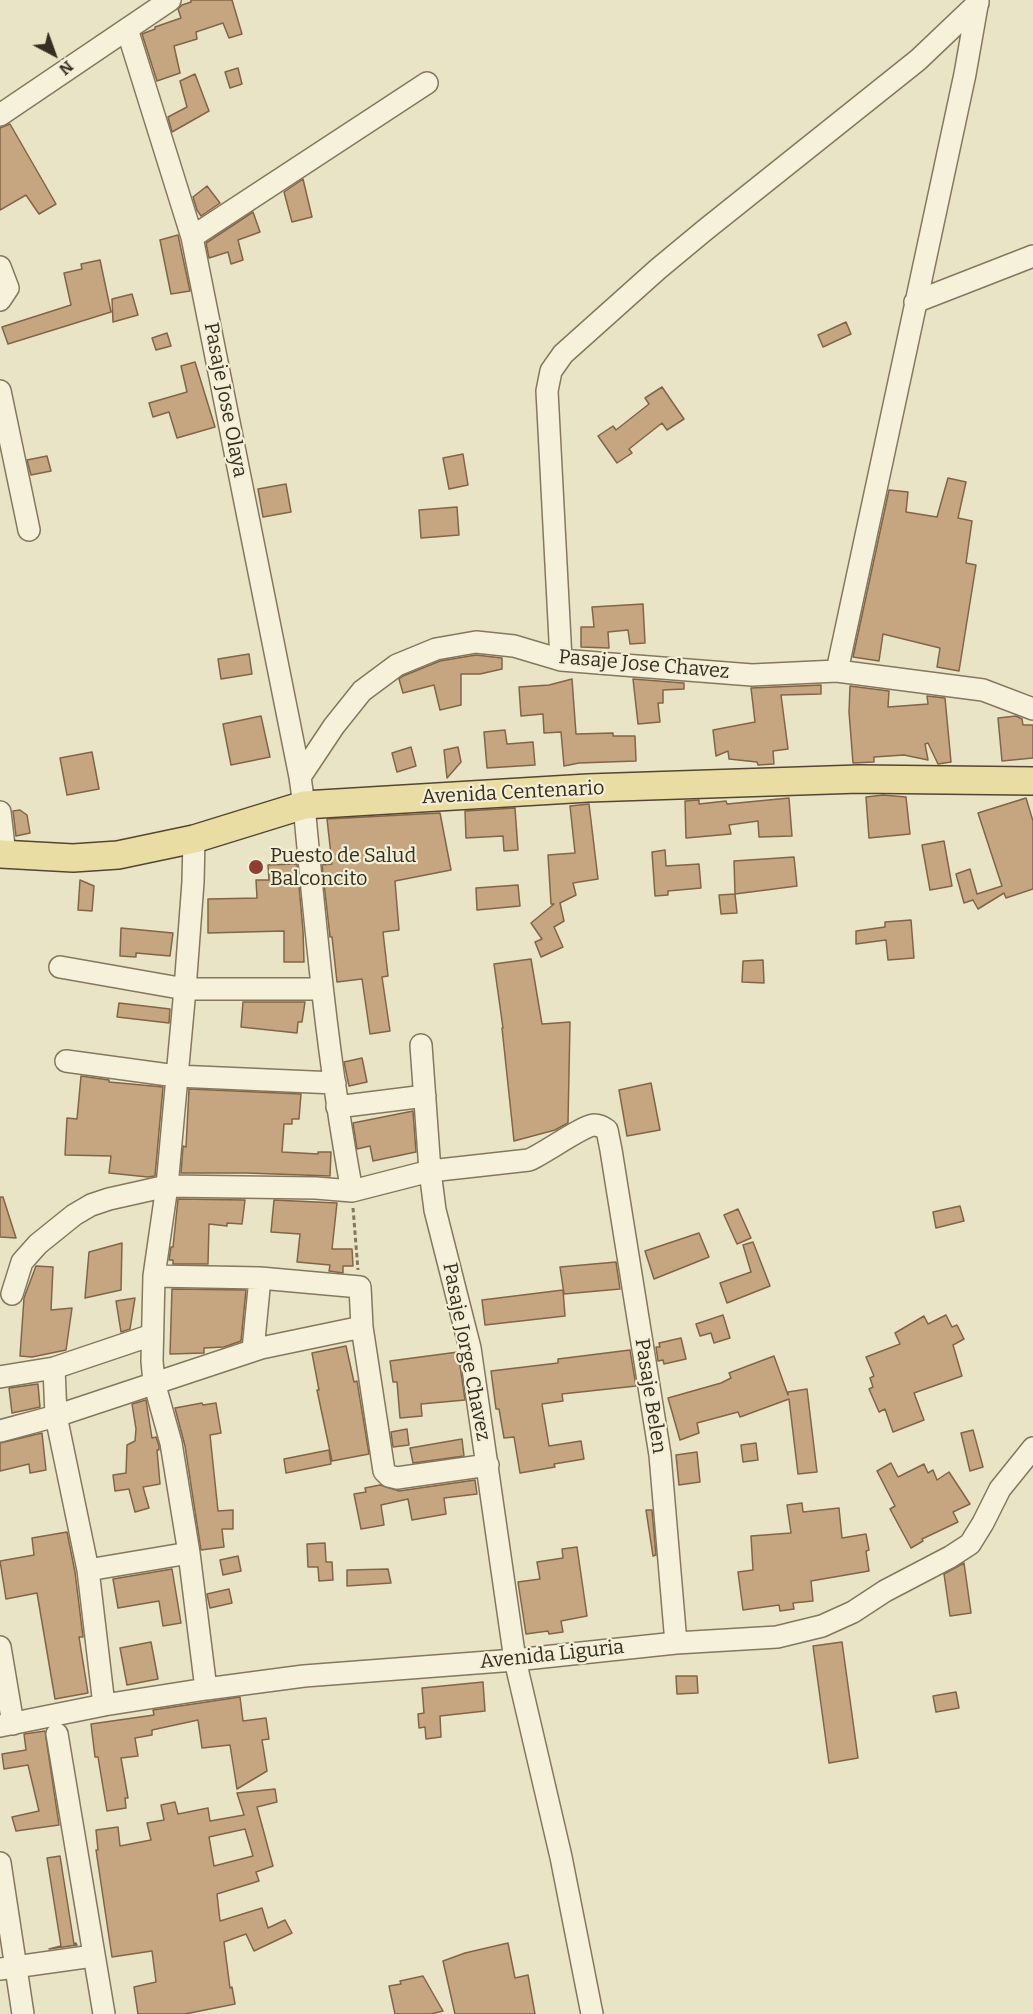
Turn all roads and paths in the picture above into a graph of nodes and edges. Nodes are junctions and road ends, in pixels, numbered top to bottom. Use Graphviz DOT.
graph roads {
  1 [pos="170,0"];
  2 [pos="978,1"];
  3 [pos="127,29"];
  4 [pos="427,83"];
  5 [pos="0,115"];
  6 [pos="192,237"];
  7 [pos="1033,256"];
  8 [pos="0,267"];
  9 [pos="0,300"];
  10 [pos="915,302"];
  11 [pos="0,391"];
  12 [pos="29,530"];
  13 [pos="561,660"];
  14 [pos="837,671"];
  15 [pos="1033,709"];
  16 [pos="300,777"];
  17 [pos="1033,781"];
  18 [pos="304,805"];
  19 [pos="0,812"];
  20 [pos="194,839"];
  21 [pos="2,855"];
  22 [pos="60,967"];
  23 [pos="185,988"];
  24 [pos="321,990"];
  25 [pos="422,1045"];
  26 [pos="66,1061"];
  27 [pos="176,1076"];
  28 [pos="335,1083"];
  29 [pos="425,1096"];
  30 [pos="337,1107"];
  31 [pos="430,1171"];
  32 [pos="167,1186"];
  33 [pos="352,1191"];
  34 [pos="154,1276"];
  35 [pos="260,1278"];
  36 [pos="360,1287"];
  37 [pos="12,1294"];
  38 [pos="362,1327"];
  39 [pos="152,1335"];
  40 [pos="253,1350"];
  41 [pos="54,1368"];
  42 [pos="0,1377"];
  43 [pos="154,1382"];
  44 [pos="56,1416"];
  45 [pos="0,1431"];
  46 [pos="1033,1448"];
  47 [pos="488,1465"];
  48 [pos="189,1554"];
  49 [pos="88,1570"];
  50 [pos="676,1643"];
  51 [pos="0,1647"];
  52 [pos="515,1660"];
  53 [pos="206,1689"];
  54 [pos="104,1705"];
  55 [pos="6,1725"];
  56 [pos="57,1734"];
  57 [pos="0,1863"];
  58 [pos="93,1956"];
  59 [pos="8,1968"];
  60 [pos="23,2014"];
  61 [pos="104,2014"];
  62 [pos="592,2014"];
  1 -- 3 [label="street"];
  2 -- 10 [label="street"];
  2 -- 13 [label="street"];
  3 -- 5 [label="street"];
  3 -- 6 [label="street, Pasaje Jose Olaya"];
  4 -- 6 [label="street"];
  6 -- 16 [label="street, Pasaje Jose Olaya"];
  7 -- 10 [label="street"];
  8 -- 9 [label="street"];
  10 -- 14 [label="street"];
  11 -- 12 [label="street"];
  13 -- 14 [label="street, Pasaje Jose Chavez"];
  13 -- 16 [label="street, Pasaje Jose Chavez"];
  14 -- 15 [label="street, Pasaje Jose Chavez"];
  16 -- 18 [label="street"];
  17 -- 18 [label="main road, Avenida Centenario"];
  18 -- 20 [label="main road, Avenida Centenario"];
  18 -- 24 [label="street"];
  19 -- 21 [label="street"];
  20 -- 21 [label="main road, Avenida Centenario"];
  20 -- 23 [label="street"];
  22 -- 23 [label="street"];
  23 -- 24 [label="street"];
  23 -- 27 [label="street"];
  24 -- 28 [label="street"];
  25 -- 29 [label="street, Pasaje Jorge Chavez"];
  26 -- 27 [label="street"];
  27 -- 28 [label="street"];
  27 -- 32 [label="street"];
  28 -- 30 [label="street"];
  29 -- 30 [label="street"];
  29 -- 31 [label="street, Pasaje Jorge Chavez"];
  30 -- 33 [label="street"];
  31 -- 33 [label="street"];
  31 -- 47 [label="street, Pasaje Jorge Chavez"];
  31 -- 50 [label="street, Pasaje Belen"];
  32 -- 33 [label="street"];
  32 -- 34 [label="street"];
  32 -- 37 [label="street"];
  33 -- 36 [label="path"];
  34 -- 35 [label="street"];
  34 -- 39 [label="street"];
  35 -- 36 [label="street"];
  35 -- 40 [label="street"];
  36 -- 38 [label="street"];
  38 -- 40 [label="street"];
  38 -- 47 [label="street"];
  39 -- 41 [label="street"];
  39 -- 43 [label="street"];
  40 -- 43 [label="street"];
  41 -- 42 [label="street"];
  41 -- 44 [label="street"];
  43 -- 44 [label="street"];
  43 -- 48 [label="street"];
  44 -- 45 [label="street"];
  44 -- 49 [label="street"];
  46 -- 50 [label="street, Avenida Liguria"];
  47 -- 52 [label="street, Pasaje Jorge Chavez"];
  48 -- 49 [label="street"];
  48 -- 53 [label="street"];
  49 -- 54 [label="street"];
  50 -- 52 [label="street, Avenida Liguria"];
  51 -- 55 [label="street"];
  52 -- 53 [label="street, Avenida Liguria"];
  52 -- 62 [label="street, Pasaje Jorge Chavez"];
  53 -- 54 [label="street, Avenida Liguria"];
  54 -- 55 [label="street, Avenida Liguria"];
  56 -- 58 [label="street"];
  57 -- 59 [label="street"];
  58 -- 59 [label="street"];
  58 -- 61 [label="street"];
  59 -- 60 [label="street"];
}
